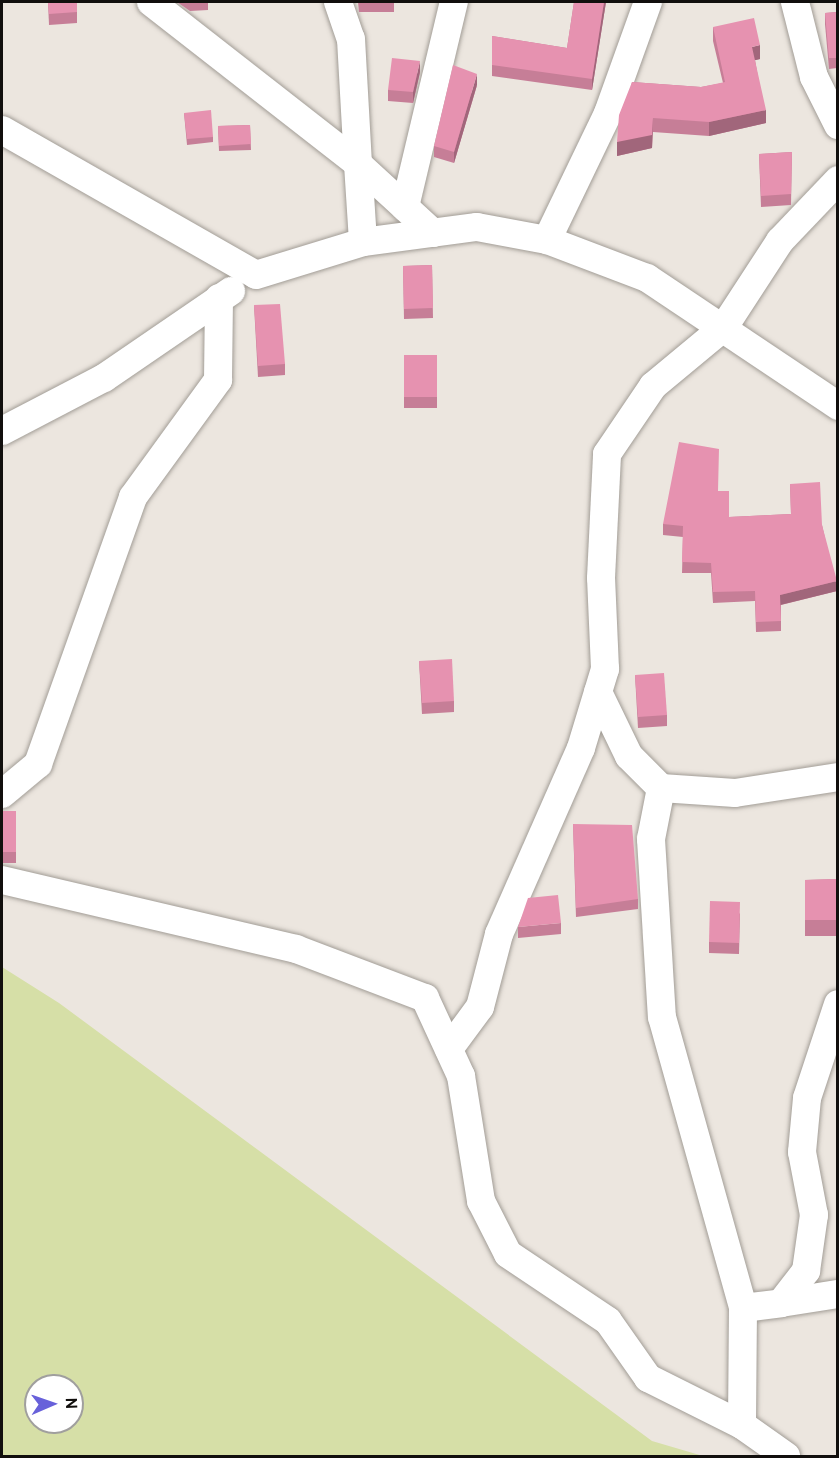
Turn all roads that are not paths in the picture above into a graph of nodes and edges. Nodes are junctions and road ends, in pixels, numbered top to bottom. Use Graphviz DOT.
graph roads {
  1 [pos="151,2"];
  2 [pos="338,2"];
  3 [pos="454,2"];
  4 [pos="648,2"];
  5 [pos="795,2"];
  6 [pos="837,125"];
  7 [pos="2,130"];
  8 [pos="358,164"];
  9 [pos="837,180"];
  10 [pos="405,207"];
  11 [pos="433,233"];
  12 [pos="547,240"];
  13 [pos="363,242"];
  14 [pos="256,275"];
  15 [pos="219,298"];
  16 [pos="724,327"];
  17 [pos="837,406"];
  18 [pos="2,431"];
  19 [pos="598,692"];
  20 [pos="837,777"];
  21 [pos="662,788"];
  22 [pos="2,794"];
  23 [pos="2,880"];
  24 [pos="837,1004"];
  25 [pos="448,1049"];
  26 [pos="837,1294"];
  27 [pos="781,1303"];
  28 [pos="743,1308"];
  29 [pos="742,1425"];
  30 [pos="786,1456"];
  1 -- 8 [label="street"];
  2 -- 8 [label="street"];
  3 -- 10 [label="street"];
  4 -- 12 [label="street"];
  5 -- 6 [label="street"];
  7 -- 14 [label="street"];
  8 -- 10 [label="street"];
  8 -- 13 [label="street"];
  9 -- 16 [label="street"];
  10 -- 11 [label="street"];
  11 -- 12 [label="street"];
  11 -- 13 [label="street"];
  12 -- 16 [label="street"];
  13 -- 14 [label="street"];
  14 -- 15 [label="street"];
  15 -- 18 [label="street"];
  15 -- 22 [label="street"];
  16 -- 17 [label="street"];
  16 -- 19 [label="street"];
  19 -- 21 [label="street"];
  19 -- 25 [label="street"];
  20 -- 21 [label="street"];
  21 -- 28 [label="street"];
  23 -- 25 [label="street"];
  24 -- 27 [label="street"];
  25 -- 29 [label="street"];
  26 -- 27 [label="street"];
  27 -- 28 [label="street"];
  28 -- 29 [label="street"];
  29 -- 30 [label="street"];
}
